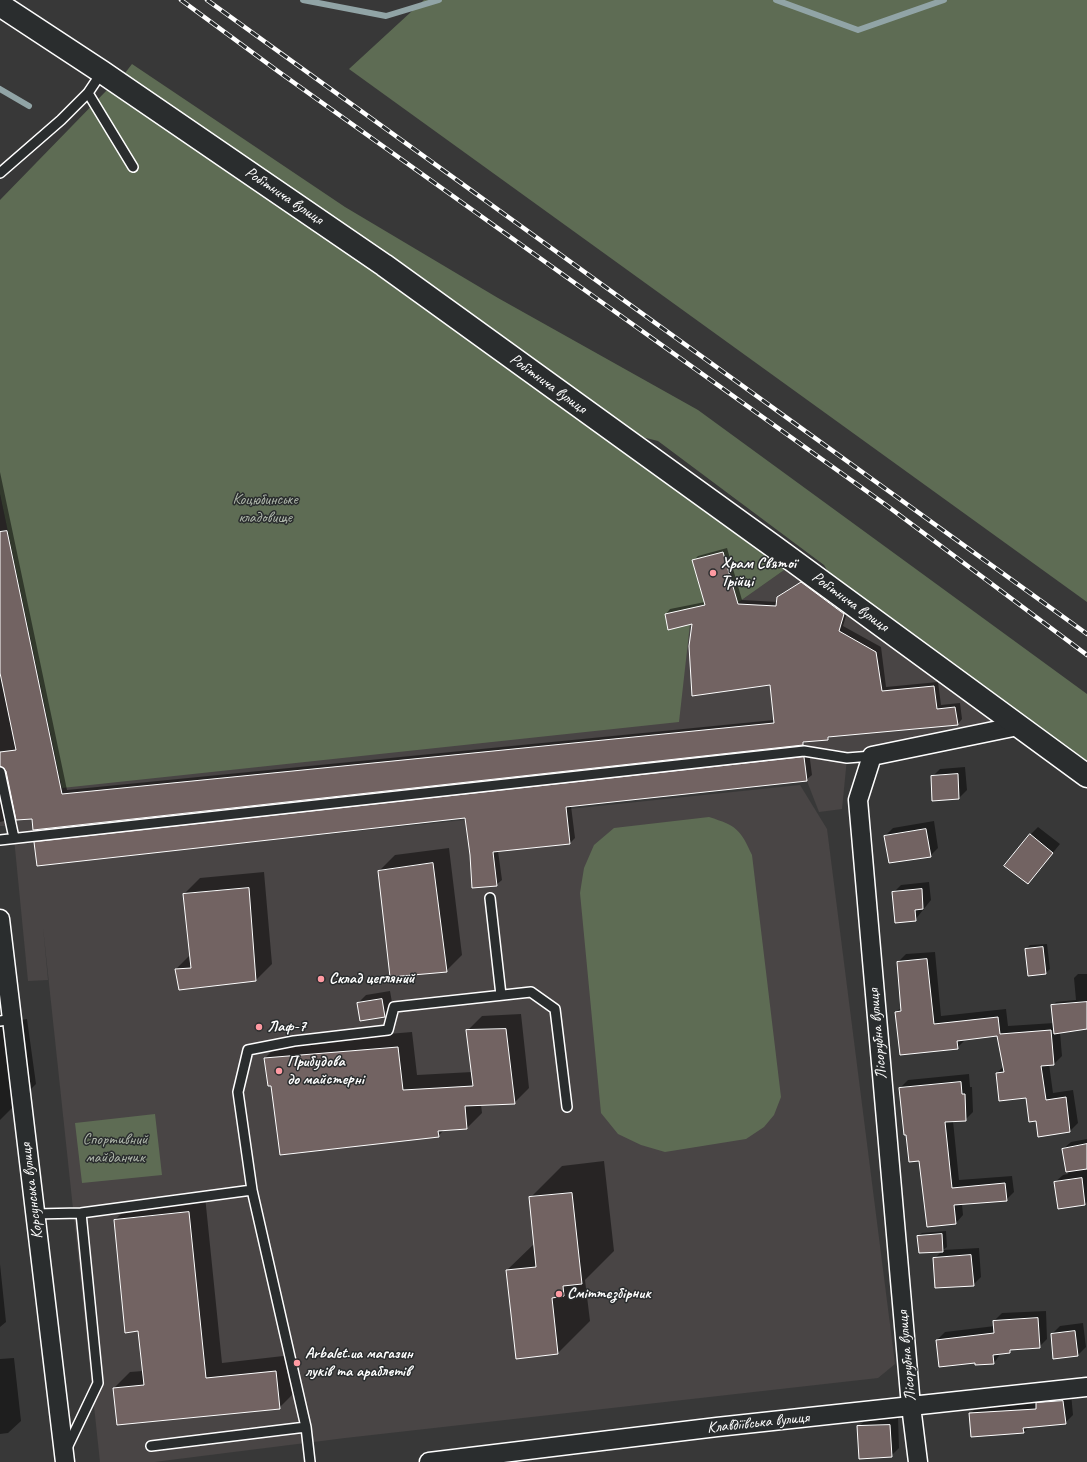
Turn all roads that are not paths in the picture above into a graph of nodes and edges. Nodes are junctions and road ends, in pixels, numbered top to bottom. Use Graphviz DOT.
graph roads {
  1 [pos="0,5"];
  2 [pos="102,72"];
  3 [pos="88,93"];
  4 [pos="133,166"];
  5 [pos="0,173"];
  6 [pos="1018,726"];
  7 [pos="872,756"];
  8 [pos="0,772"];
  9 [pos="1087,776"];
  10 [pos="14,838"];
  11 [pos="0,840"];
  12 [pos="490,898"];
  13 [pos="0,919"];
  14 [pos="501,996"];
  15 [pos="6,1020"];
  16 [pos="567,1107"];
  17 [pos="252,1190"];
  18 [pos="35,1214"];
  19 [pos="81,1214"];
  20 [pos="1087,1387"];
  21 [pos="911,1406"];
  22 [pos="306,1427"];
  23 [pos="151,1446"];
  24 [pos="64,1459"];
  25 [pos="310,1462"];
  26 [pos="430,1462"];
  27 [pos="918,1462"];
  1 -- 2 [label="street, Робітнича вулиця"];
  2 -- 3 [label="lane"];
  2 -- 6 [label="street, Робітнича вулиця"];
  3 -- 4 [label="lane"];
  3 -- 5 [label="lane"];
  6 -- 7 [label="street"];
  6 -- 9 [label="street, Робітнича вулиця"];
  7 -- 10 [label="lane"];
  7 -- 21 [label="street, Лісорубна вулиця"];
  8 -- 10 [label="lane"];
  10 -- 11 [label="lane"];
  12 -- 14 [label="lane"];
  13 -- 15 [label="street, Корсунська вулиця"];
  14 -- 16 [label="lane"];
  14 -- 17 [label="lane"];
  15 -- 18 [label="street, Корсунська вулиця"];
  17 -- 19 [label="lane"];
  17 -- 22 [label="lane"];
  18 -- 19 [label="lane"];
  18 -- 24 [label="street, Корсунська вулиця"];
  19 -- 24 [label="lane"];
  20 -- 21 [label="street, Клавдіївська вулиця"];
  21 -- 26 [label="street, Клавдіївська вулиця"];
  21 -- 27 [label="street, Лісорубна вулиця"];
  22 -- 23 [label="lane"];
  22 -- 25 [label="lane"];
}
